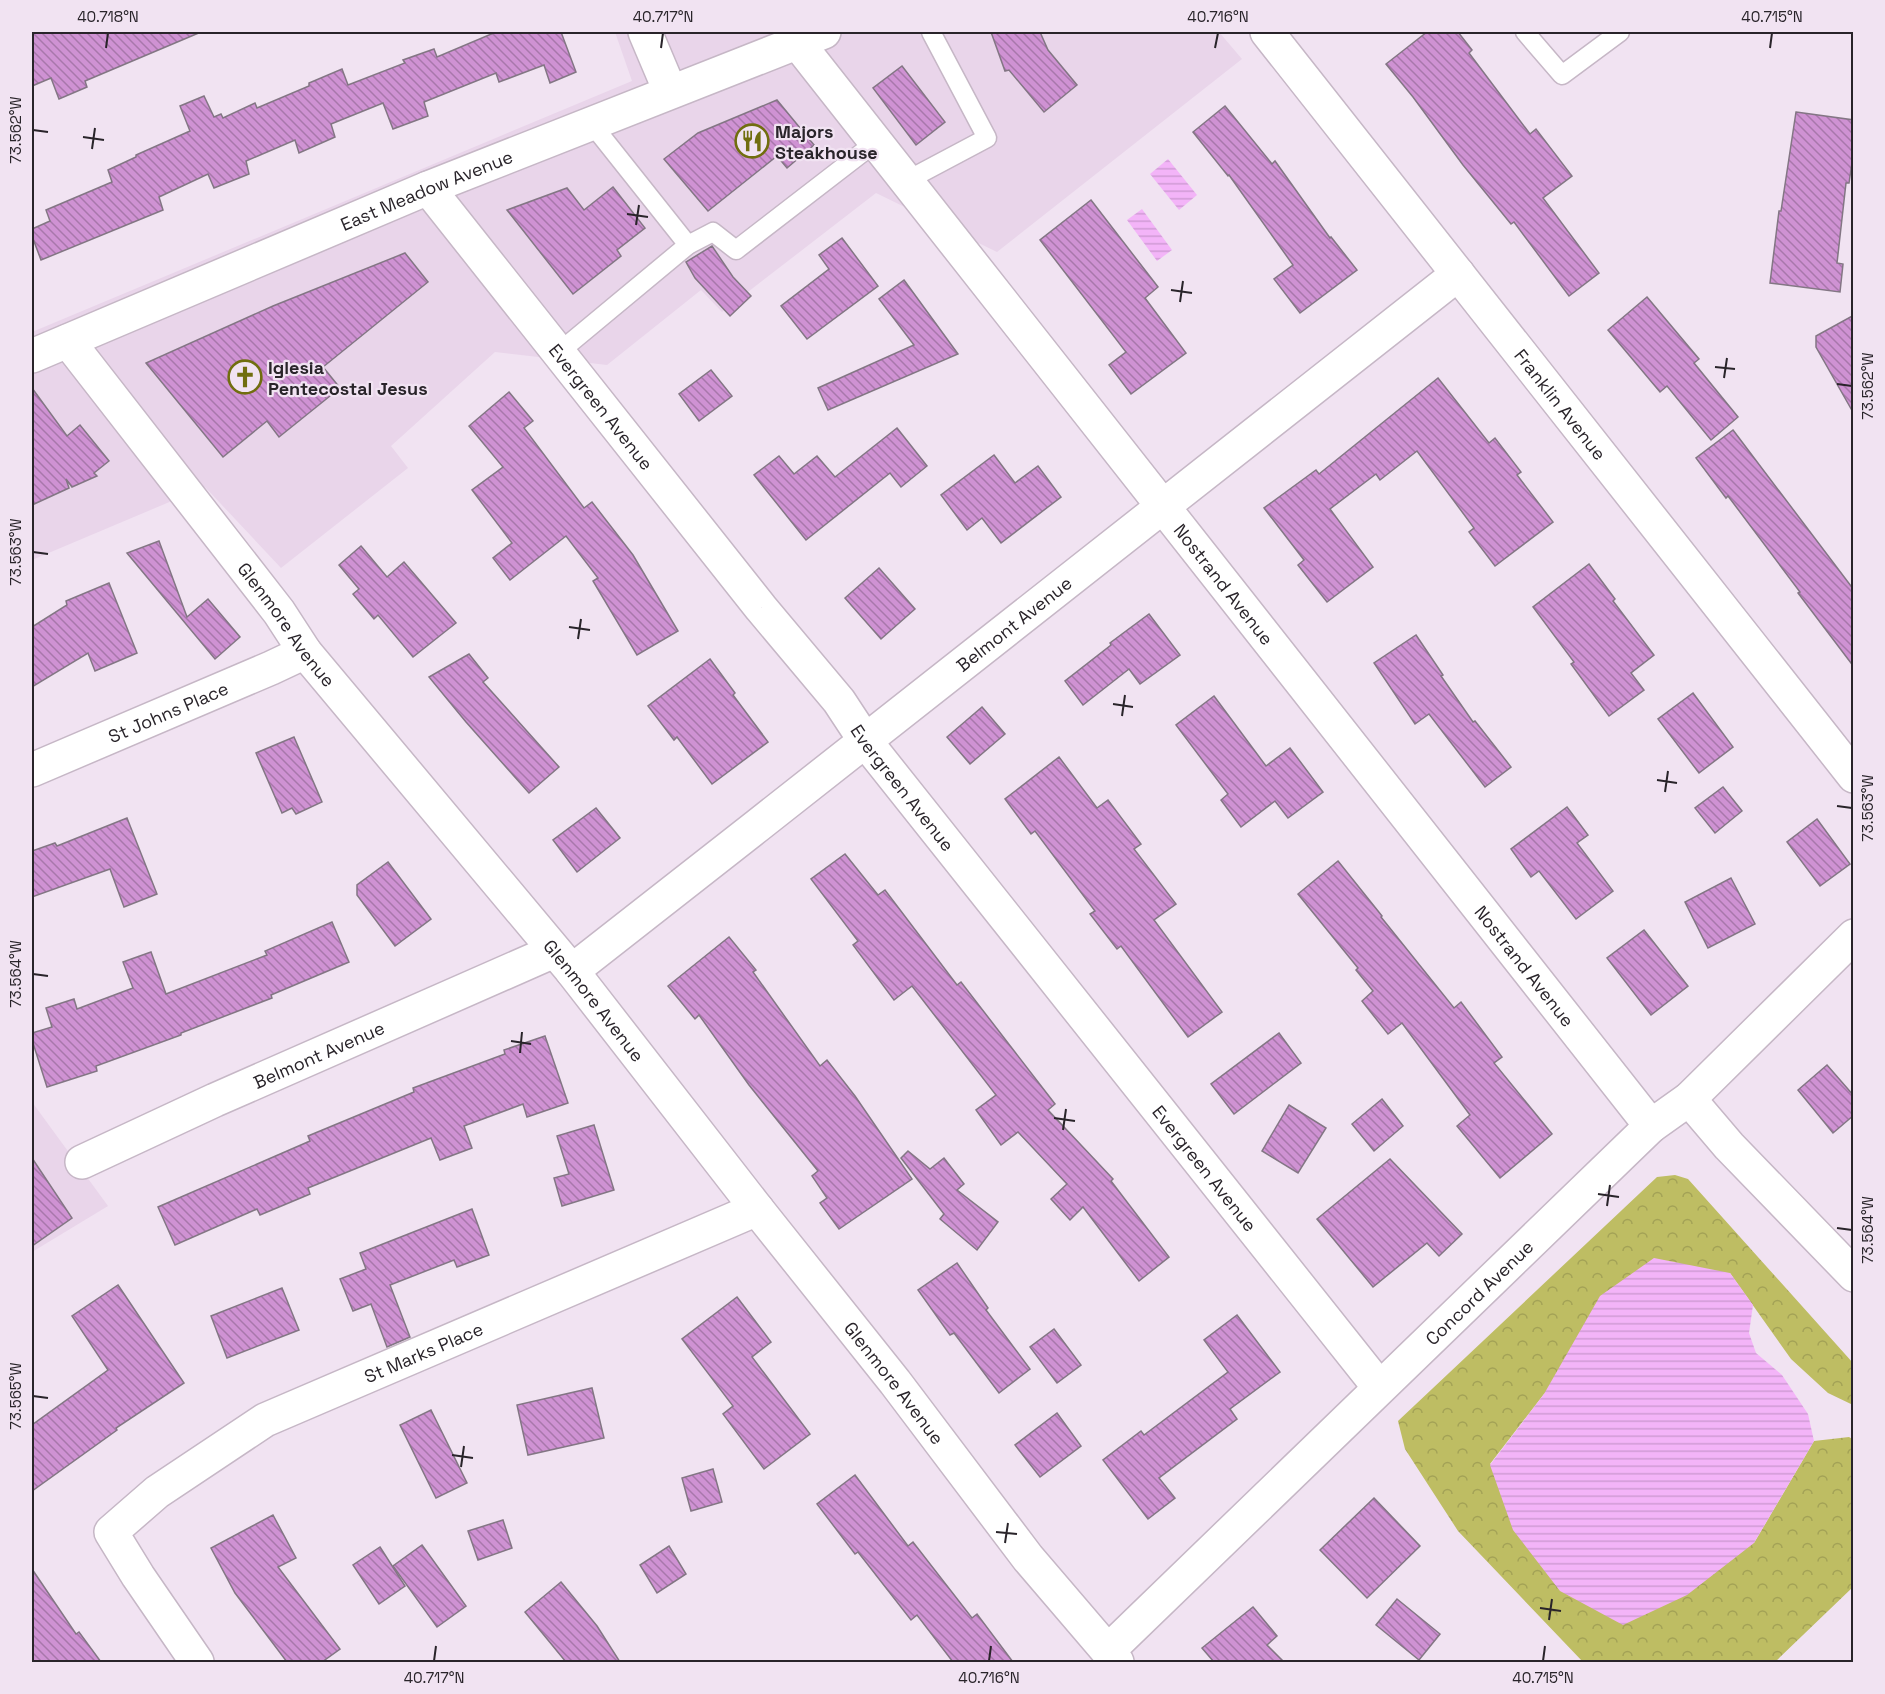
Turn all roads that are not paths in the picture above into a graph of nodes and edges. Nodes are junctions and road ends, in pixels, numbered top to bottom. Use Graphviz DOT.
graph roads {
  1 [pos="645,32"];
  2 [pos="931,32"];
  3 [pos="1267,32"];
  4 [pos="1525,32"];
  5 [pos="1620,32"];
  6 [pos="811,37"];
  7 [pos="670,91"];
  8 [pos="591,123"];
  9 [pos="876,142"];
  10 [pos="906,181"];
  11 [pos="428,188"];
  12 [pos="688,245"];
  13 [pos="1458,274"];
  14 [pos="68,341"];
  15 [pos="558,353"];
  16 [pos="32,356"];
  17 [pos="1161,506"];
  18 [pos="305,652"];
  19 [pos="866,742"];
  20 [pos="32,770"];
  21 [pos="1854,776"];
  22 [pos="1854,936"];
  23 [pos="563,961"];
  24 [pos="1689,1099"];
  25 [pos="1651,1126"];
  26 [pos="82,1162"];
  27 [pos="757,1209"];
  28 [pos="1854,1275"];
  29 [pos="1379,1388"];
  30 [pos="1112,1657"];
  31 [pos="197,1662"];
  1 -- 7 [label="street"];
  2 -- 10 [label="lane"];
  3 -- 13 [label="street, Franklin Avenue"];
  4 -- 5 [label="lane"];
  6 -- 7 [label="street, East Meadow Avenue"];
  6 -- 9 [label="street, Nostrand Avenue"];
  7 -- 8 [label="street, East Meadow Avenue"];
  8 -- 11 [label="street, East Meadow Avenue"];
  8 -- 12 [label="lane"];
  9 -- 10 [label="street, Nostrand Avenue"];
  9 -- 12 [label="lane"];
  10 -- 17 [label="street, Nostrand Avenue"];
  11 -- 14 [label="street, East Meadow Avenue"];
  11 -- 15 [label="street, Evergreen Avenue"];
  12 -- 15 [label="lane"];
  13 -- 17 [label="street, Belmont Avenue"];
  13 -- 21 [label="street, Franklin Avenue"];
  14 -- 16 [label="street, East Meadow Avenue"];
  14 -- 18 [label="street, Glenmore Avenue"];
  15 -- 19 [label="street, Evergreen Avenue"];
  17 -- 19 [label="street, Belmont Avenue"];
  17 -- 25 [label="street, Nostrand Avenue"];
  18 -- 20 [label="street, St Johns Place"];
  18 -- 23 [label="street, Glenmore Avenue"];
  19 -- 23 [label="street, Belmont Avenue"];
  19 -- 29 [label="street, Evergreen Avenue"];
  22 -- 24 [label="street, Concord Avenue"];
  23 -- 26 [label="street, Belmont Avenue"];
  23 -- 27 [label="street, Glenmore Avenue"];
  24 -- 25 [label="street, Concord Avenue"];
  24 -- 28 [label="street"];
  25 -- 29 [label="street, Concord Avenue"];
  27 -- 30 [label="street, Glenmore Avenue"];
  27 -- 31 [label="street, St Marks Place"];
  29 -- 30 [label="street, Concord Avenue"];
}
